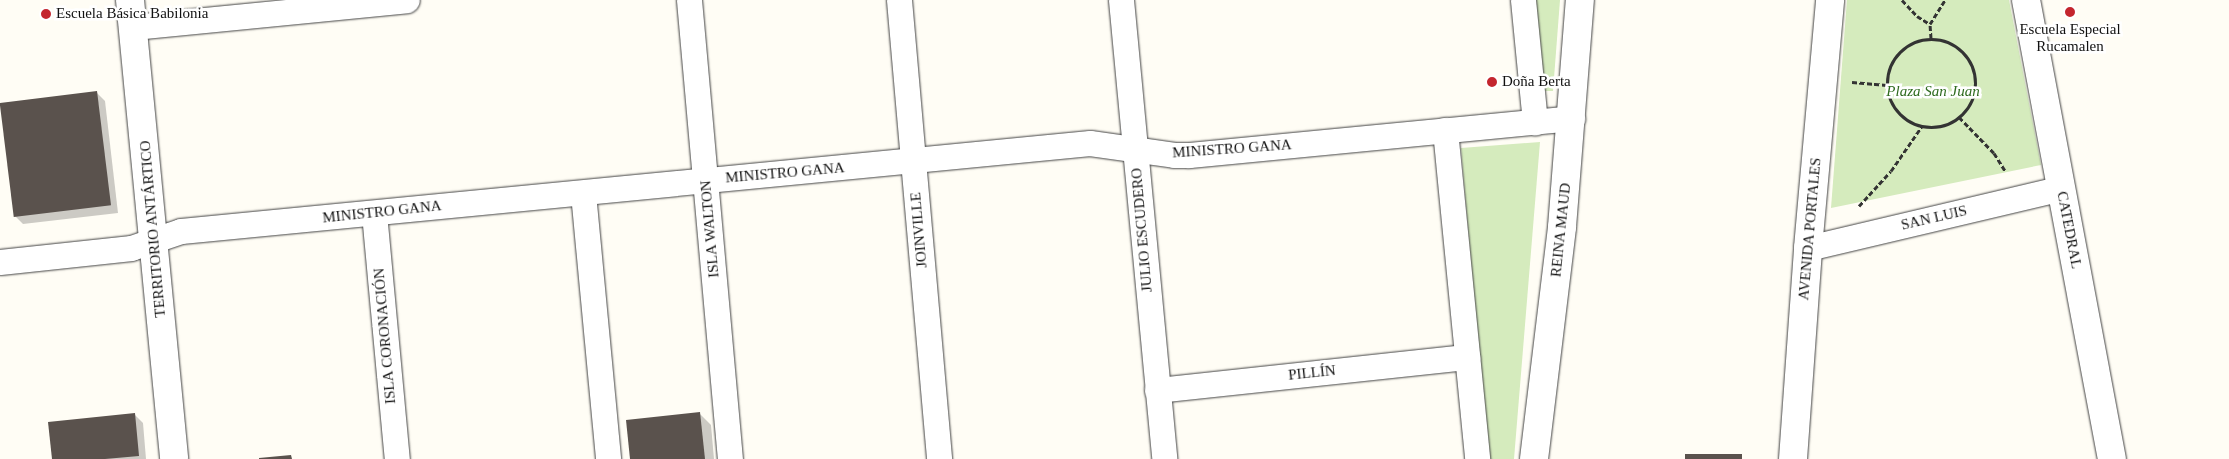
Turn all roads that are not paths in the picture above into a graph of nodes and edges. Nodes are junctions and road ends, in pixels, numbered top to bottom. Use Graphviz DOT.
graph roads {
  1 [pos="130,0"];
  2 [pos="407,0"];
  3 [pos="689,0"];
  4 [pos="899,0"];
  5 [pos="1121,0"];
  6 [pos="1523,0"];
  7 [pos="1580,0"];
  8 [pos="1830,0"];
  9 [pos="2026,0"];
  10 [pos="133,27"];
  11 [pos="1572,118"];
  12 [pos="1535,122"];
  13 [pos="1445,130"];
  14 [pos="1135,149"];
  15 [pos="913,161"];
  16 [pos="706,181"];
  17 [pos="2061,188"];
  18 [pos="583,193"];
  19 [pos="374,213"];
  20 [pos="154,240"];
  21 [pos="1808,248"];
  22 [pos="0,262"];
  23 [pos="1467,357"];
  24 [pos="1157,390"];
  25 [pos="174,459"];
  26 [pos="397,459"];
  27 [pos="608,459"];
  28 [pos="730,459"];
  29 [pos="939,459"];
  30 [pos="1164,459"];
  31 [pos="1477,459"];
  32 [pos="1534,459"];
  33 [pos="1793,459"];
  34 [pos="2112,459"];
  1 -- 10 [label="street, TERRITORIO ANTÁRTICO"];
  2 -- 10 [label="street"];
  3 -- 16 [label="street, ISLA WALTON"];
  4 -- 15 [label="street, JOINVILLE"];
  5 -- 14 [label="street, JULIO ESCUDERO"];
  6 -- 12 [label="street"];
  7 -- 11 [label="street, REINA MAUD"];
  8 -- 21 [label="street, AVENIDA PORTALES"];
  9 -- 17 [label="street, CATEDRAL"];
  10 -- 20 [label="street, TERRITORIO ANTÁRTICO"];
  11 -- 12 [label="street, MINISTRO GANA"];
  11 -- 32 [label="street, REINA MAUD"];
  12 -- 13 [label="street, MINISTRO GANA"];
  13 -- 14 [label="street, MINISTRO GANA"];
  13 -- 23 [label="street"];
  14 -- 15 [label="street, MINISTRO GANA"];
  14 -- 24 [label="street, JULIO ESCUDERO"];
  15 -- 16 [label="street, MINISTRO GANA"];
  15 -- 29 [label="street, JOINVILLE"];
  16 -- 18 [label="street, MINISTRO GANA"];
  16 -- 28 [label="street, ISLA WALTON"];
  17 -- 21 [label="street, SAN LUIS"];
  17 -- 34 [label="street, CATEDRAL"];
  18 -- 19 [label="street, MINISTRO GANA"];
  18 -- 27 [label="street"];
  19 -- 20 [label="street, MINISTRO GANA"];
  19 -- 26 [label="street, ISLA CORONACIÓN"];
  20 -- 22 [label="street, MINISTRO GANA"];
  20 -- 25 [label="street, TERRITORIO ANTÁRTICO"];
  21 -- 33 [label="street, AVENIDA PORTALES"];
  23 -- 24 [label="street, PILLÍN"];
  23 -- 31 [label="street"];
  24 -- 30 [label="street, JULIO ESCUDERO"];
}
